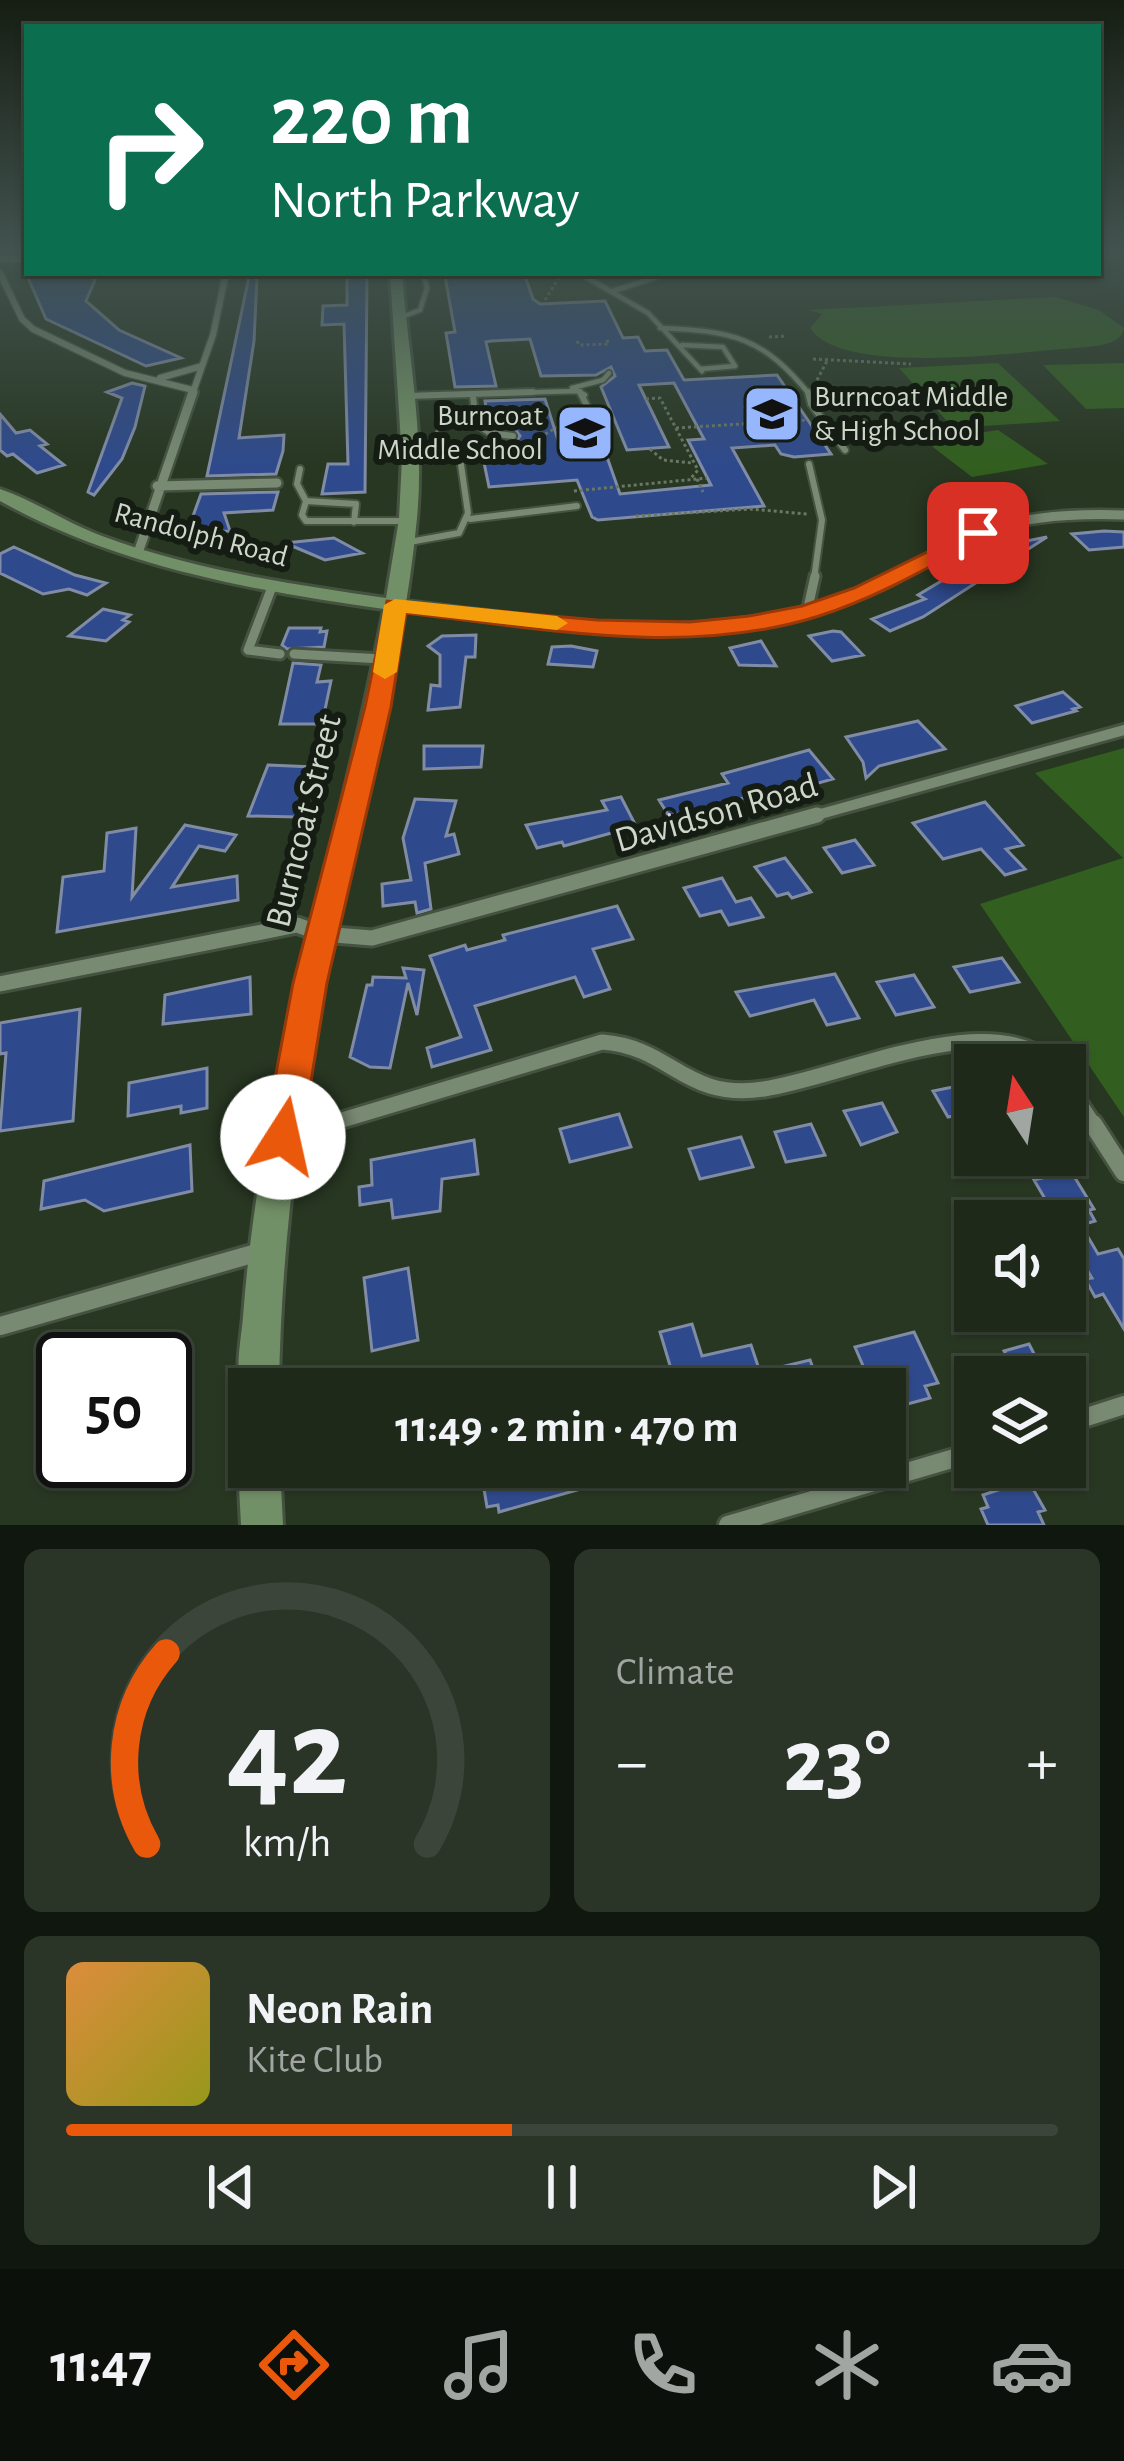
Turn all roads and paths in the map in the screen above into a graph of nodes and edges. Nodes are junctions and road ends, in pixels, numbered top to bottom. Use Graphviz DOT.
graph roads {
  1 [pos="27,323"];
  2 [pos="213,323"];
  3 [pos="399,323"];
  4 [pos="655,323"];
  5 [pos="661,328"];
  6 [pos="787,336"];
  7 [pos="762,337"];
  8 [pos="607,340"];
  9 [pos="578,341"];
  10 [pos="597,344"];
  11 [pos="682,345"];
  12 [pos="601,354"];
  13 [pos="813,359"];
  14 [pos="911,364"];
  15 [pos="202,366"];
  16 [pos="609,373"];
  17 [pos="147,379"];
  18 [pos="194,390"];
  19 [pos="563,393"];
  20 [pos="406,396"];
  21 [pos="473,397"];
  22 [pos="646,399"];
  23 [pos="867,402"];
  24 [pos="744,406"];
  25 [pos="824,406"];
  26 [pos="570,410"];
  27 [pos="467,411"];
  28 [pos="822,419"];
  29 [pos="755,423"];
  30 [pos="597,426"];
  31 [pos="676,428"];
  32 [pos="578,430"];
  33 [pos="513,436"];
  34 [pos="540,437"];
  35 [pos="418,448"];
  36 [pos="650,448"];
  37 [pos="845,450"];
  38 [pos="694,463"];
  39 [pos="809,464"];
  40 [pos="300,469"];
  41 [pos="707,478"];
  42 [pos="697,479"];
  43 [pos="685,480"];
  44 [pos="277,483"];
  45 [pos="157,487"];
  46 [pos="704,492"];
  47 [pos="0,494"];
  48 [pos="306,501"];
  49 [pos="575,506"];
  50 [pos="825,515"];
  51 [pos="1124,515"];
  52 [pos="636,516"];
  53 [pos="470,519"];
  54 [pos="354,522"];
  55 [pos="406,532"];
  56 [pos="138,553"];
  57 [pos="272,586"];
  58 [pos="395,605"];
  59 [pos="807,612"];
  60 [pos="280,654"];
  61 [pos="294,654"];
  62 [pos="388,659"];
  63 [pos="1124,730"];
  64 [pos="322,934"];
  65 [pos="0,984"];
  66 [pos="1024,1044"];
  67 [pos="1086,1113"];
  68 [pos="283,1137"];
  69 [pos="1124,1172"];
  70 [pos="263,1251"];
  71 [pos="0,1326"];
  72 [pos="260,1368"];
  73 [pos="1124,1406"];
  74 [pos="1086,1418"];
  75 [pos="954,1458"];
  76 [pos="260,1488"];
  77 [pos="262,1525"];
  78 [pos="728,1525"];
  1 -- 17 [label="street"];
  2 -- 15 [label="street"];
  3 -- 20 [label="main road, Burncoat Street"];
  4 -- 5 [label="lane"];
  5 -- 11 [label="lane"];
  5 -- 28 [label="lane"];
  6 -- 7 [label="path"];
  8 -- 10 [label="path"];
  9 -- 10 [label="path"];
  10 -- 12 [label="path"];
  11 -- 11 [label="lane"];
  13 -- 14 [label="path"];
  15 -- 17 [label="street"];
  15 -- 18 [label="street"];
  16 -- 19 [label="lane"];
  17 -- 18 [label="street"];
  18 -- 45 [label="street"];
  19 -- 21 [label="lane"];
  19 -- 26 [label="path"];
  19 -- 30 [label="lane"];
  20 -- 21 [label="lane"];
  20 -- 35 [label="main road, Burncoat Street"];
  21 -- 33 [label="lane"];
  22 -- 31 [label="path"];
  23 -- 25 [label="path"];
  24 -- 29 [label="path"];
  26 -- 32 [label="path"];
  26 -- 34 [label="path"];
  27 -- 35 [label="path"];
  28 -- 29 [label="path"];
  28 -- 37 [label="lane"];
  29 -- 31 [label="path"];
  31 -- 38 [label="path"];
  35 -- 53 [label="lane"];
  35 -- 55 [label="main road, Burncoat Street"];
  36 -- 38 [label="path"];
  38 -- 43 [label="path"];
  39 -- 50 [label="lane"];
  40 -- 48 [label="lane"];
  41 -- 42 [label="path"];
  42 -- 43 [label="path"];
  42 -- 46 [label="path"];
  43 -- 49 [label="path"];
  44 -- 45 [label="street"];
  45 -- 56 [label="street"];
  47 -- 56 [label="main road, Randolph Road"];
  48 -- 54 [label="lane"];
  48 -- 54 [label="lane"];
  49 -- 53 [label="lane"];
  50 -- 52 [label="path"];
  50 -- 59 [label="lane"];
  51 -- 59 [label="street"];
  53 -- 55 [label="lane"];
  54 -- 55 [label="lane"];
  55 -- 58 [label="main road, Burncoat Street"];
  56 -- 57 [label="main road, Randolph Road"];
  57 -- 58 [label="main road, Randolph Road"];
  57 -- 60 [label="lane"];
  58 -- 59 [label="street"];
  58 -- 62 [label="main road, Burncoat Street"];
  61 -- 62 [label="lane"];
  62 -- 64 [label="main road, Burncoat Street"];
  63 -- 64 [label="street, Davidson Road"];
  64 -- 65 [label="street, Davidson Road"];
  64 -- 68 [label="main road, Burncoat Street"];
  66 -- 68 [label="street"];
  67 -- 69 [label="street"];
  68 -- 70 [label="main road, Burncoat Street"];
  70 -- 71 [label="street"];
  70 -- 72 [label="main road, Burncoat Street"];
  73 -- 74 [label="street"];
  75 -- 78 [label="street"];
  76 -- 77 [label="main road"];
}
